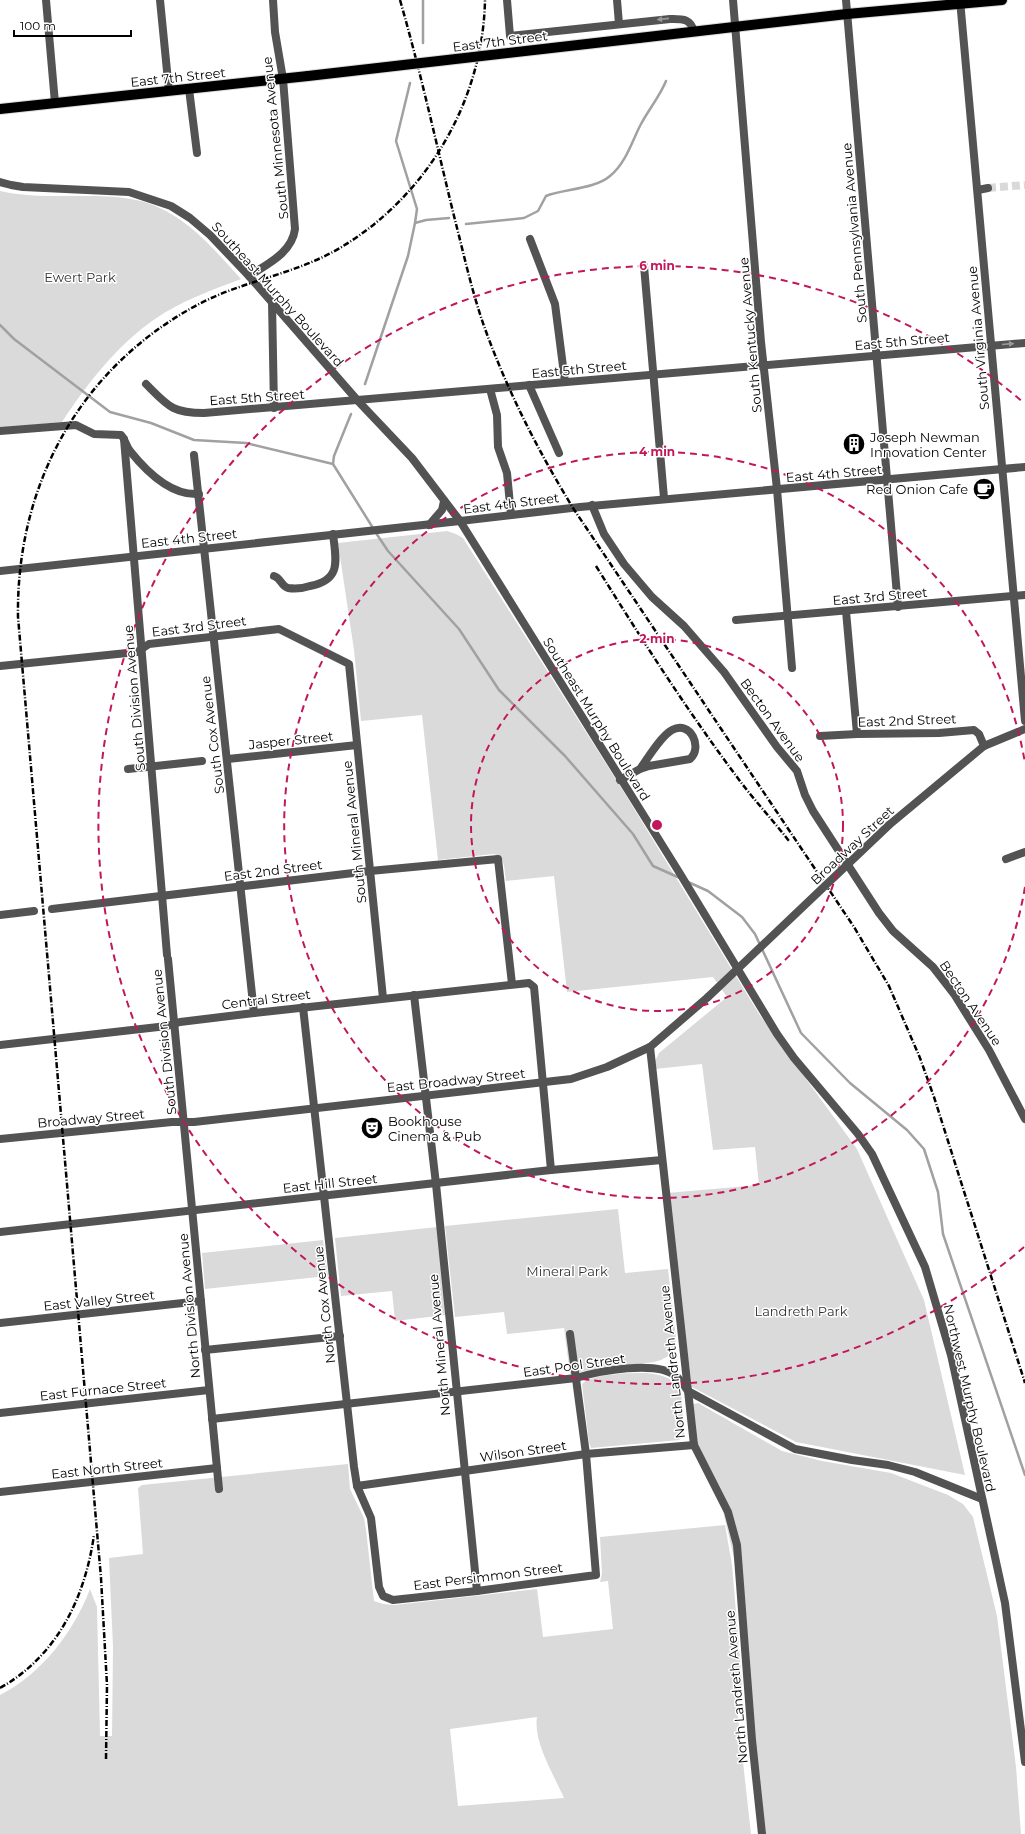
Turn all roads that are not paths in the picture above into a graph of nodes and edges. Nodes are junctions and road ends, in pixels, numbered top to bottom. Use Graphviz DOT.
graph roads {
  1 [pos="46,0"];
  2 [pos="160,0"];
  3 [pos="272,0"];
  4 [pos="507,0"];
  5 [pos="617,0"];
  6 [pos="733,0"];
  7 [pos="846,0"];
  8 [pos="1002,0"];
  9 [pos="960,2"];
  10 [pos="847,14"];
  11 [pos="619,24"];
  12 [pos="736,27"];
  13 [pos="694,32"];
  14 [pos="283,79"];
  15 [pos="189,89"];
  16 [pos="169,91"];
  17 [pos="55,103"];
  18 [pos="0,109"];
  19 [pos="197,153"];
  20 [pos="0,182"];
  21 [pos="988,188"];
  22 [pos="978,190"];
  23 [pos="530,239"];
  24 [pos="644,266"];
  25 [pos="249,276"];
  26 [pos="272,302"];
  27 [pos="1025,343"];
  28 [pos="991,346"];
  29 [pos="877,355"];
  30 [pos="764,365"];
  31 [pos="654,375"];
  32 [pos="565,382"];
  33 [pos="146,384"];
  34 [pos="529,385"];
  35 [pos="490,389"];
  36 [pos="358,401"];
  37 [pos="274,408"];
  38 [pos="0,431"];
  39 [pos="124,439"];
  40 [pos="559,453"];
  41 [pos="194,455"];
  42 [pos="1025,467"];
  43 [pos="1002,470"];
  44 [pos="887,480"];
  45 [pos="777,489"];
  46 [pos="199,494"];
  47 [pos="664,498"];
  48 [pos="444,501"];
  49 [pos="592,506"];
  50 [pos="511,515"];
  51 [pos="460,521"];
  52 [pos="429,525"];
  53 [pos="333,534"];
  54 [pos="204,549"];
  55 [pos="134,557"];
  56 [pos="0,571"];
  57 [pos="274,576"];
  58 [pos="1025,595"];
  59 [pos="1013,596"];
  60 [pos="898,607"];
  61 [pos="846,611"];
  62 [pos="787,616"];
  63 [pos="736,620"];
  64 [pos="213,636"];
  65 [pos="142,648"];
  66 [pos="349,664"];
  67 [pos="0,666"];
  68 [pos="792,668"];
  69 [pos="1025,721"];
  70 [pos="1025,729"];
  71 [pos="857,734"];
  72 [pos="820,736"];
  73 [pos="357,745"];
  74 [pos="984,746"];
  75 [pos="228,759"];
  76 [pos="202,761"];
  77 [pos="152,767"];
  78 [pos="640,769"];
  79 [pos="128,770"];
  80 [pos="620,780"];
  81 [pos="1025,852"];
  82 [pos="1006,859"];
  83 [pos="370,871"];
  84 [pos="241,886"];
  85 [pos="163,895"];
  86 [pos="52,909"];
  87 [pos="34,911"];
  88 [pos="0,915"];
  89 [pos="512,984"];
  90 [pos="752,993"];
  91 [pos="414,995"];
  92 [pos="708,997"];
  93 [pos="383,998"];
  94 [pos="303,1007"];
  95 [pos="254,1013"];
  96 [pos="174,1024"];
  97 [pos="0,1045"];
  98 [pos="650,1047"];
  99 [pos="543,1083"];
  100 [pos="427,1096"];
  101 [pos="314,1108"];
  102 [pos="1025,1119"];
  103 [pos="184,1122"];
  104 [pos="0,1139"];
  105 [pos="662,1160"];
  106 [pos="551,1170"];
  107 [pos="436,1184"];
  108 [pos="324,1196"];
  109 [pos="192,1211"];
  110 [pos="0,1232"];
  111 [pos="201,1301"];
  112 [pos="0,1323"];
  113 [pos="570,1334"];
  114 [pos="340,1336"];
  115 [pos="206,1350"];
  116 [pos="576,1378"];
  117 [pos="209,1390"];
  118 [pos="688,1391"];
  119 [pos="456,1392"];
  120 [pos="347,1404"];
  121 [pos="0,1413"];
  122 [pos="212,1419"];
  123 [pos="694,1445"];
  124 [pos="586,1454"];
  125 [pos="217,1468"];
  126 [pos="464,1472"];
  127 [pos="358,1486"];
  128 [pos="219,1489"];
  129 [pos="0,1492"];
  130 [pos="982,1499"];
  131 [pos="477,1591"];
  132 [pos="383,1596"];
  133 [pos="1025,1762"];
  134 [pos="762,1834"];
  1 -- 17 [label="street"];
  2 -- 16 [label="street"];
  3 -- 14 [label="street, South Minnesota Avenue"];
  4 -- 11 [label="street, East 7th Street"];
  5 -- 11 [label="street"];
  6 -- 12 [label="street, South Kentucky Avenue"];
  7 -- 10 [label="street, South Pennsylvania Avenue"];
  8 -- 9 [label="main road, East 7th Street"];
  9 -- 10 [label="main road, East 7th Street"];
  9 -- 22 [label="street, South Virginia Avenue"];
  10 -- 12 [label="main road, East 7th Street"];
  10 -- 29 [label="street, South Pennsylvania Avenue"];
  13 -- 11 [label="street, East 7th Street, one-way"];
  12 -- 13 [label="main road, East 7th Street"];
  12 -- 30 [label="street, South Kentucky Avenue"];
  13 -- 14 [label="main road, East 7th Street, bridge"];
  14 -- 15 [label="main road, East 7th Street"];
  14 -- 25 [label="street, South Minnesota Avenue"];
  15 -- 16 [label="main road, East 7th Street"];
  15 -- 19 [label="street"];
  16 -- 17 [label="main road, East 7th Street"];
  17 -- 18 [label="main road, East 7th Street"];
  20 -- 25 [label="street, Southeast Murphy Boulevard"];
  21 -- 22 [label="street"];
  22 -- 28 [label="street, South Virginia Avenue"];
  23 -- 32 [label="street"];
  24 -- 31 [label="street"];
  25 -- 26 [label="street, Southeast Murphy Boulevard"];
  26 -- 36 [label="street, Southeast Murphy Boulevard"];
  26 -- 37 [label="street"];
  28 -- 27 [label="street, East 5th Street, one-way"];
  28 -- 29 [label="street, East 5th Street"];
  28 -- 43 [label="street, South Virginia Avenue"];
  29 -- 30 [label="street, East 5th Street"];
  29 -- 44 [label="street, South Pennsylvania Avenue"];
  30 -- 31 [label="street, East 5th Street"];
  30 -- 45 [label="street, South Kentucky Avenue"];
  31 -- 32 [label="street, East 5th Street"];
  31 -- 47 [label="street"];
  32 -- 34 [label="street, East 5th Street"];
  33 -- 37 [label="street, East 5th Street"];
  34 -- 35 [label="street, East 5th Street"];
  34 -- 40 [label="street"];
  35 -- 36 [label="street, East 5th Street"];
  35 -- 50 [label="street"];
  36 -- 37 [label="street, East 5th Street"];
  36 -- 48 [label="street, Southeast Murphy Boulevard"];
  38 -- 39 [label="street"];
  39 -- 46 [label="street"];
  39 -- 55 [label="street, South Division Avenue"];
  41 -- 46 [label="street, South Cox Avenue"];
  42 -- 43 [label="street, East 4th Street"];
  43 -- 44 [label="street, East 4th Street"];
  43 -- 59 [label="street, South Virginia Avenue"];
  44 -- 45 [label="street, East 4th Street"];
  44 -- 60 [label="street, South Pennsylvania Avenue"];
  45 -- 47 [label="street, East 4th Street"];
  45 -- 62 [label="street, South Kentucky Avenue"];
  46 -- 54 [label="street, South Cox Avenue"];
  47 -- 49 [label="street, East 4th Street"];
  48 -- 51 [label="street, Southeast Murphy Boulevard"];
  48 -- 52 [label="street"];
  49 -- 50 [label="street, East 4th Street"];
  49 -- 102 [label="street, Becton Avenue"];
  50 -- 51 [label="street, East 4th Street"];
  51 -- 52 [label="street, East 4th Street"];
  51 -- 80 [label="street, Southeast Murphy Boulevard"];
  52 -- 53 [label="street, East 4th Street"];
  53 -- 54 [label="street, East 4th Street"];
  53 -- 57 [label="street"];
  54 -- 55 [label="street, East 4th Street"];
  54 -- 64 [label="street, South Cox Avenue"];
  55 -- 56 [label="street, East 4th Street"];
  55 -- 65 [label="street, South Division Avenue"];
  58 -- 59 [label="street, East 3rd Street"];
  59 -- 60 [label="street, East 3rd Street"];
  59 -- 69 [label="street, South Virginia Avenue"];
  60 -- 61 [label="street, East 3rd Street"];
  61 -- 62 [label="street, East 3rd Street"];
  61 -- 71 [label="street"];
  62 -- 63 [label="street, East 3rd Street"];
  62 -- 68 [label="street, South Kentucky Avenue"];
  64 -- 65 [label="street, East 3rd Street"];
  64 -- 66 [label="street, East 3rd Street"];
  64 -- 75 [label="street, South Cox Avenue"];
  65 -- 67 [label="street, East 3rd Street"];
  65 -- 77 [label="street, South Division Avenue"];
  66 -- 73 [label="street, South Mineral Avenue"];
  70 -- 74 [label="street, Broadway Street"];
  71 -- 72 [label="street, East 2nd Street"];
  71 -- 74 [label="street, East 2nd Street"];
  73 -- 75 [label="street, Jasper Street"];
  73 -- 83 [label="street, South Mineral Avenue"];
  74 -- 92 [label="street, Broadway Street, bridge"];
  75 -- 84 [label="street, South Cox Avenue"];
  76 -- 77 [label="street"];
  77 -- 79 [label="street"];
  77 -- 85 [label="street, South Division Avenue"];
  78 -- 78 [label="street"];
  78 -- 80 [label="street"];
  80 -- 90 [label="street, Southeast Murphy Boulevard"];
  81 -- 82 [label="street"];
  83 -- 84 [label="street, East 2nd Street"];
  83 -- 89 [label="street, East 2nd Street"];
  83 -- 93 [label="street, South Mineral Avenue"];
  84 -- 85 [label="street, East 2nd Street"];
  84 -- 95 [label="street, South Cox Avenue"];
  85 -- 86 [label="street, East 2nd Street"];
  85 -- 96 [label="street, South Division Avenue"];
  87 -- 88 [label="street"];
  89 -- 91 [label="street, Central Street"];
  89 -- 99 [label="street, Central Street"];
  90 -- 130 [label="street, Northwest Murphy Boulevard"];
  91 -- 93 [label="street, Central Street"];
  91 -- 100 [label="street"];
  92 -- 98 [label="street, East Broadway Street"];
  93 -- 94 [label="street, Central Street"];
  94 -- 95 [label="street, Central Street"];
  94 -- 101 [label="street, North Cox Avenue"];
  95 -- 96 [label="street, Central Street"];
  96 -- 97 [label="street, Central Street"];
  96 -- 103 [label="street, South Division Avenue"];
  98 -- 99 [label="street, East Broadway Street"];
  98 -- 105 [label="street, North Landreth Avenue"];
  99 -- 100 [label="street, East Broadway Street"];
  99 -- 106 [label="street"];
  100 -- 101 [label="street, East Broadway Street"];
  100 -- 107 [label="street, North Mineral Avenue"];
  101 -- 103 [label="street, East Broadway Street"];
  101 -- 108 [label="street, North Cox Avenue"];
  103 -- 104 [label="street, Broadway Street"];
  103 -- 109 [label="street, North Division Avenue"];
  105 -- 106 [label="street, East Hill Street"];
  105 -- 118 [label="street, North Landreth Avenue"];
  106 -- 107 [label="street, East Hill Street"];
  107 -- 108 [label="street, East Hill Street"];
  107 -- 119 [label="street, North Mineral Avenue"];
  108 -- 109 [label="street, East Hill Street"];
  108 -- 114 [label="street, North Cox Avenue"];
  109 -- 110 [label="street, East Hill Street"];
  109 -- 111 [label="street, North Division Avenue"];
  111 -- 112 [label="street, East Valley Street"];
  111 -- 115 [label="street, North Division Avenue"];
  113 -- 116 [label="street"];
  114 -- 115 [label="street"];
  114 -- 120 [label="street, North Cox Avenue"];
  115 -- 117 [label="street, North Division Avenue"];
  116 -- 118 [label="street, East Pool Street"];
  116 -- 119 [label="street, East Pool Street"];
  116 -- 124 [label="street"];
  117 -- 121 [label="street, East Furnace Street"];
  117 -- 122 [label="street, North Division Avenue"];
  118 -- 123 [label="street, North Landreth Avenue"];
  118 -- 130 [label="street, East Pool Street"];
  119 -- 120 [label="street, East Pool Street"];
  119 -- 126 [label="street, North Mineral Avenue"];
  120 -- 122 [label="street, East Pool Street"];
  120 -- 127 [label="street, North Cox Avenue"];
  122 -- 125 [label="street, North Division Avenue"];
  123 -- 124 [label="street, Wilson Street"];
  123 -- 134 [label="street, North Landreth Avenue"];
  124 -- 126 [label="street, Wilson Street"];
  124 -- 131 [label="street, East Persimmon Street"];
  125 -- 128 [label="street, North Division Avenue"];
  125 -- 129 [label="street, East North Street"];
  126 -- 127 [label="street, Wilson Street"];
  126 -- 131 [label="street, North Mineral Avenue"];
  127 -- 132 [label="street, North Cox Avenue"];
  130 -- 133 [label="street, Northwest Murphy Boulevard"];
  131 -- 132 [label="street, East Persimmon Street"];
}
